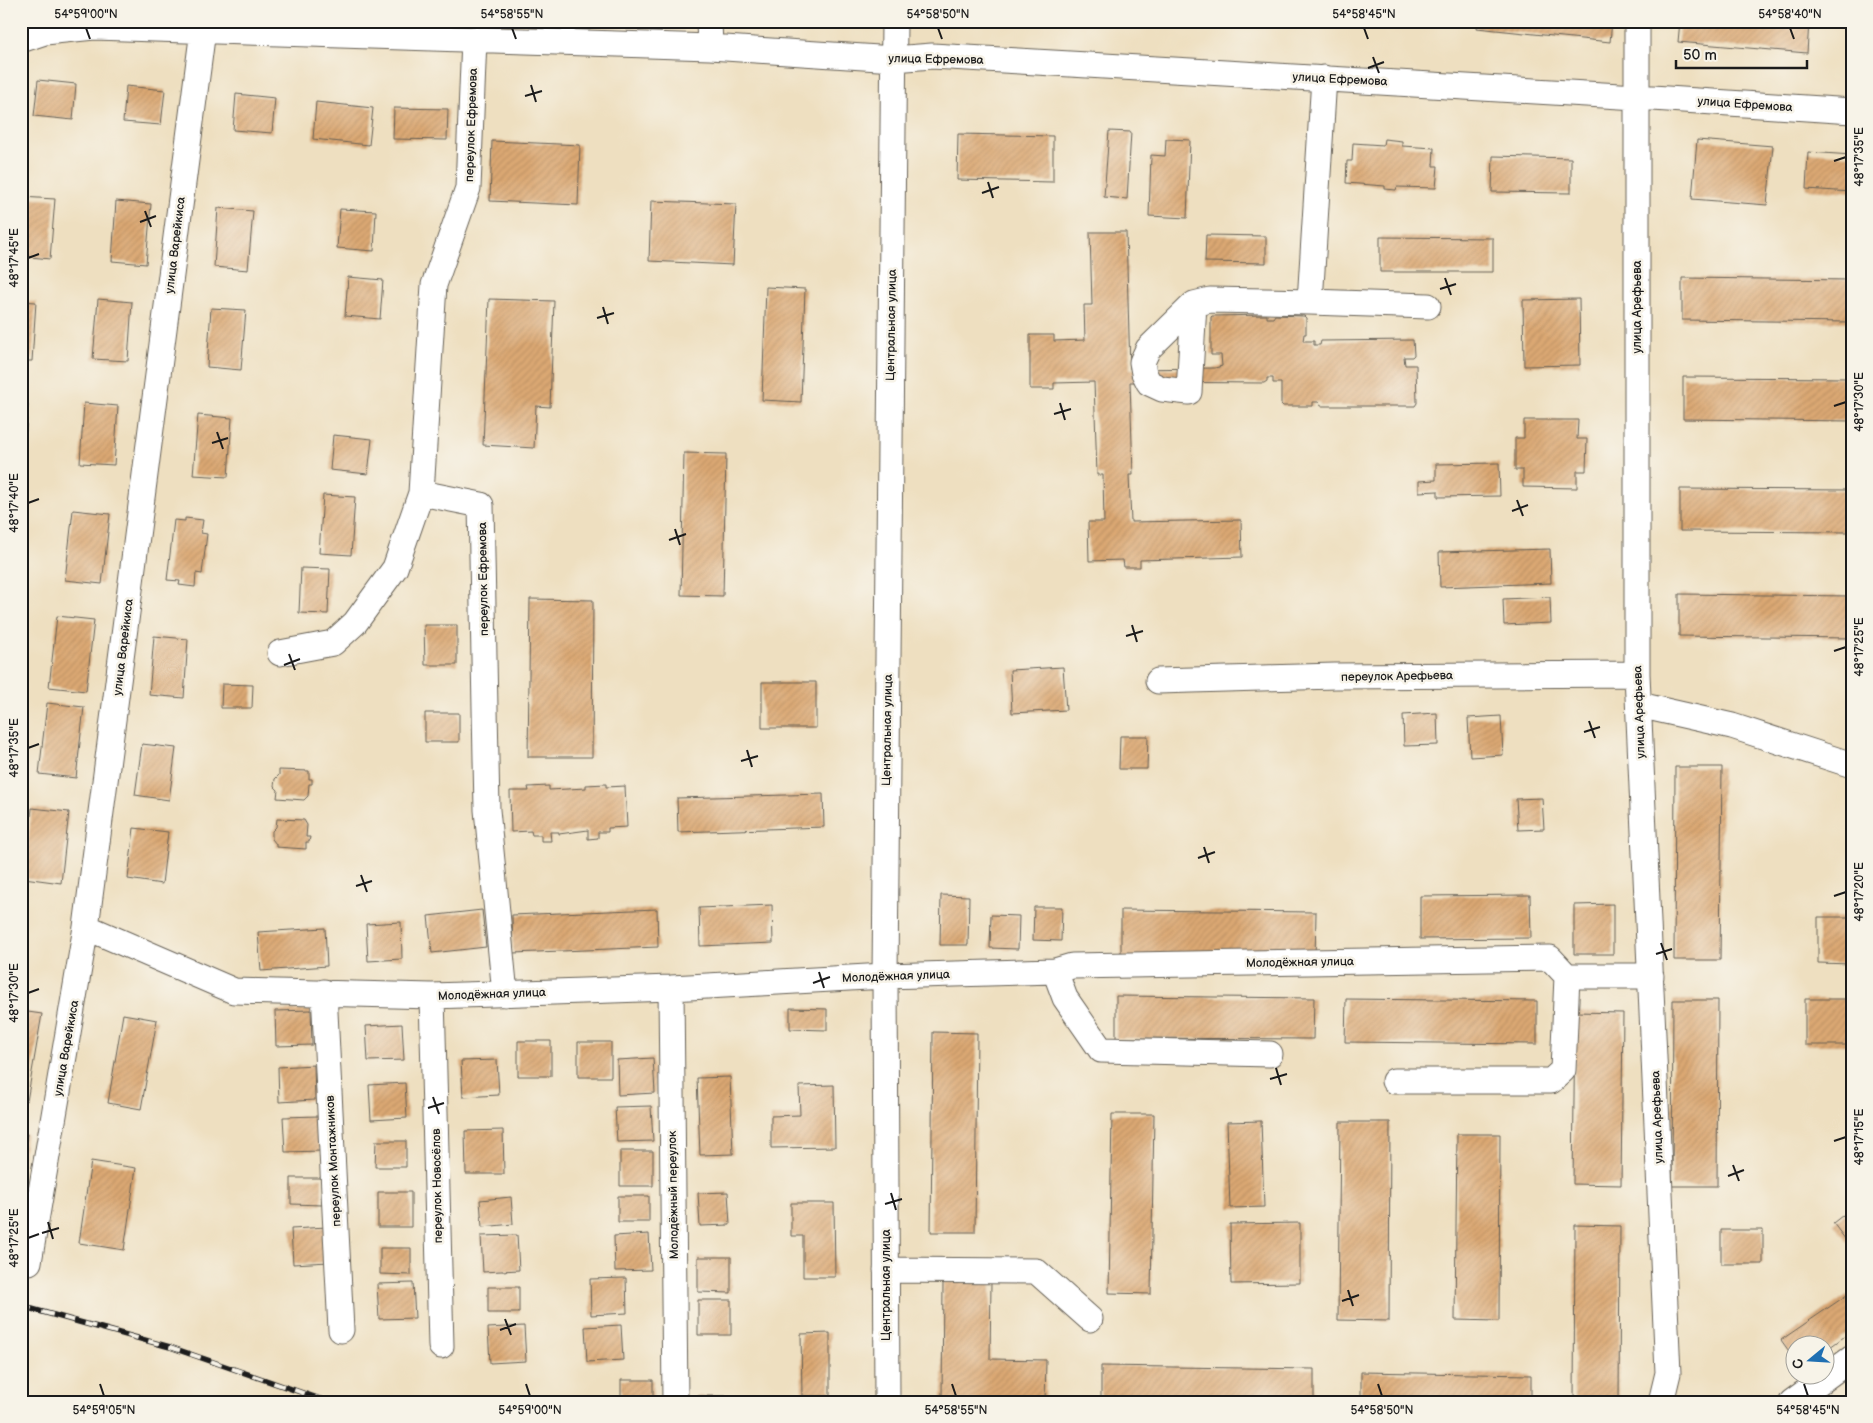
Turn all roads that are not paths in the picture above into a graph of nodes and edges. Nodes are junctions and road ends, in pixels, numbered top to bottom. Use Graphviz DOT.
graph roads {
  1 [pos="709,21"];
  2 [pos="894,21"];
  3 [pos="1637,21"];
  4 [pos="203,30"];
  5 [pos="505,31"];
  6 [pos="474,39"];
  7 [pos="21,40"];
  8 [pos="710,47"];
  9 [pos="894,59"];
  10 [pos="1324,78"];
  11 [pos="1637,96"];
  12 [pos="1852,111"];
  13 [pos="1310,302"];
  14 [pos="1194,304"];
  15 [pos="1428,306"];
  16 [pos="421,493"];
  17 [pos="280,654"];
  18 [pos="1637,674"];
  19 [pos="1158,681"];
  20 [pos="1638,705"];
  21 [pos="1852,765"];
  22 [pos="86,927"];
  23 [pos="1055,971"];
  24 [pos="885,976"];
  25 [pos="1567,976"];
  26 [pos="1652,976"];
  27 [pos="671,988"];
  28 [pos="324,992"];
  29 [pos="505,994"];
  30 [pos="432,996"];
  31 [pos="1270,1054"];
  32 [pos="1394,1081"];
  33 [pos="29,1262"];
  34 [pos="886,1270"];
  35 [pos="1090,1319"];
  36 [pos="341,1330"];
  37 [pos="441,1346"];
  38 [pos="1852,1358"];
  39 [pos="675,1402"];
  40 [pos="887,1402"];
  41 [pos="1661,1402"];
  42 [pos="1792,1402"];
  1 -- 8 [label="street"];
  2 -- 9 [label="street, Центральная улица"];
  3 -- 11 [label="street, улица Арефьева"];
  4 -- 6 [label="street, улица Ефремова"];
  4 -- 7 [label="street, улица Ефремова"];
  4 -- 22 [label="street, улица Варейкиса"];
  5 -- 6 [label="street, улица Ефремова"];
  5 -- 8 [label="street, улица Ефремова"];
  6 -- 16 [label="street, переулок Ефремова"];
  8 -- 9 [label="street, улица Ефремова"];
  9 -- 10 [label="street, улица Ефремова"];
  9 -- 24 [label="street, Центральная улица"];
  10 -- 11 [label="street, улица Ефремова"];
  10 -- 13 [label="street"];
  11 -- 12 [label="street, улица Ефремова"];
  11 -- 18 [label="street, улица Арефьева"];
  13 -- 14 [label="street"];
  13 -- 15 [label="street"];
  16 -- 17 [label="street"];
  16 -- 29 [label="street, переулок Ефремова"];
  18 -- 19 [label="street, переулок Арефьева"];
  18 -- 20 [label="street, улица Арефьева"];
  20 -- 21 [label="street"];
  20 -- 26 [label="street, улица Арефьева"];
  22 -- 28 [label="street, Молодёжная улица"];
  22 -- 33 [label="street, улица Варейкиса"];
  23 -- 24 [label="street, Молодёжная улица"];
  23 -- 25 [label="street, Молодёжная улица"];
  23 -- 31 [label="street"];
  24 -- 27 [label="street, Молодёжная улица"];
  24 -- 34 [label="street, Центральная улица"];
  25 -- 26 [label="street"];
  25 -- 32 [label="street"];
  26 -- 41 [label="street, улица Арефьева"];
  27 -- 29 [label="street, Молодёжная улица"];
  27 -- 39 [label="street, Молодёжный переулок"];
  28 -- 30 [label="street, Молодёжная улица"];
  28 -- 36 [label="street, переулок Монтажников"];
  29 -- 30 [label="street, Молодёжная улица"];
  30 -- 37 [label="street, переулок Новосёлов"];
  34 -- 35 [label="street"];
  34 -- 40 [label="street, Центральная улица"];
  38 -- 42 [label="street"];
}
